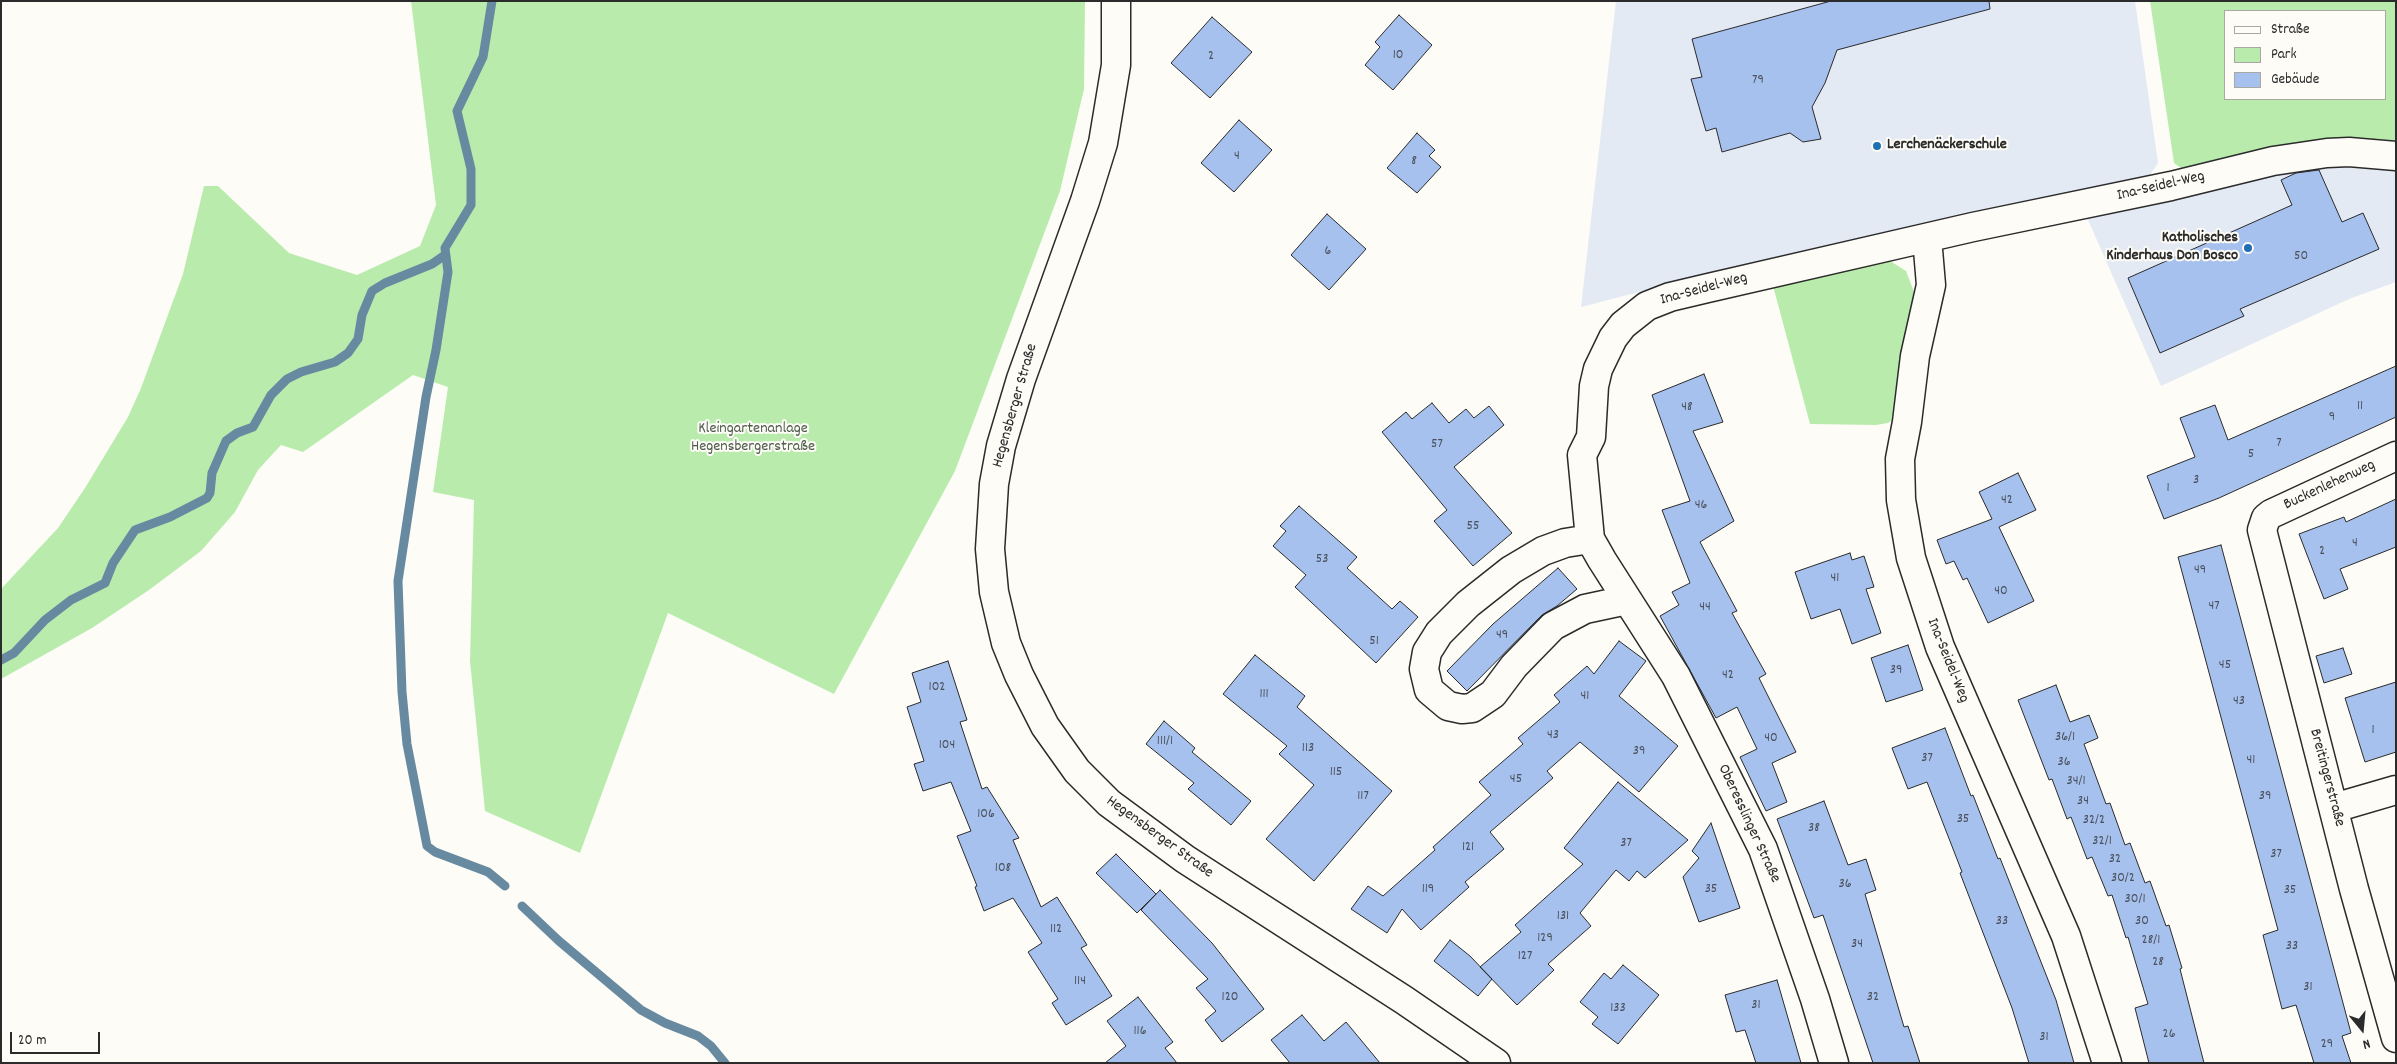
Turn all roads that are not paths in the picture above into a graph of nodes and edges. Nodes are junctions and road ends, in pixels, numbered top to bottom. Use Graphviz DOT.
graph roads {
  1 [pos="1116,1"];
  2 [pos="2396,156"];
  3 [pos="1927,238"];
  4 [pos="1582,455"];
  5 [pos="2396,456"];
  6 [pos="2266,518"];
  7 [pos="1590,538"];
  8 [pos="1627,600"];
  9 [pos="2396,790"];
  10 [pos="2334,808"];
  11 [pos="2396,1038"];
  12 [pos="1496,1063"];
  13 [pos="1834,1063"];
  14 [pos="2107,1063"];
  1 -- 12 [label="street, Hegensberger Straße"];
  2 -- 3 [label="street, Ina-Seidel-Weg"];
  3 -- 4 [label="street, Ina-Seidel-Weg"];
  3 -- 14 [label="street, Ina-Seidel-Weg"];
  4 -- 7 [label="street, Oberesslinger Straße"];
  5 -- 6 [label="street, Buckenlehenweg"];
  6 -- 10 [label="street, Breitingerstraße"];
  7 -- 8 [label="street, Oberesslinger Straße"];
  7 -- 8 [label="street"];
  8 -- 13 [label="street, Oberesslinger Straße"];
  9 -- 10 [label="street"];
  10 -- 11 [label="street, Breitingerstraße"];
}
